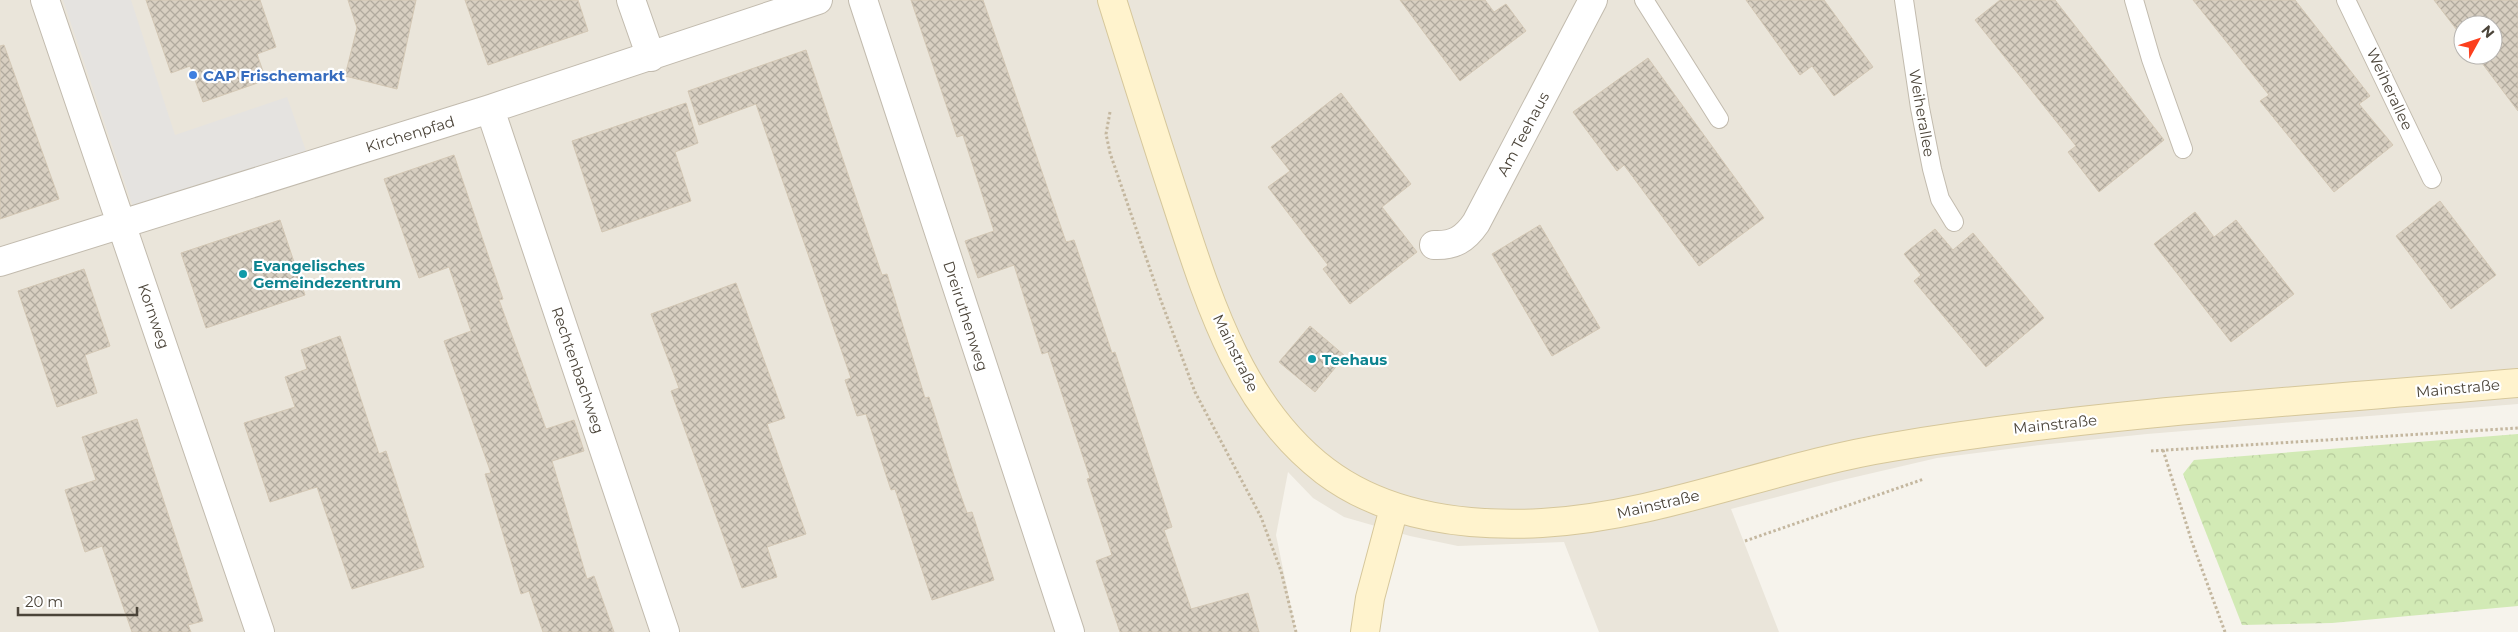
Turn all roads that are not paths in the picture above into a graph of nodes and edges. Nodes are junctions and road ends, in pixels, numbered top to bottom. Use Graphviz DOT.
graph roads {
  1 [pos="45,0"];
  2 [pos="632,0"];
  3 [pos="818,0"];
  4 [pos="863,0"];
  5 [pos="1112,0"];
  6 [pos="1593,0"];
  7 [pos="1644,0"];
  8 [pos="1904,0"];
  9 [pos="2134,0"];
  10 [pos="2346,0"];
  11 [pos="651,57"];
  12 [pos="490,109"];
  13 [pos="1719,120"];
  14 [pos="2183,149"];
  15 [pos="2432,179"];
  16 [pos="1954,222"];
  17 [pos="122,223"];
  18 [pos="1434,245"];
  19 [pos="0,262"];
  20 [pos="2518,383"];
  21 [pos="1394,508"];
  22 [pos="260,632"];
  23 [pos="665,632"];
  24 [pos="1070,632"];
  25 [pos="1365,632"];
  1 -- 17 [label="street, Kornweg"];
  2 -- 11 [label="street"];
  3 -- 11 [label="street, Kirchenpfad"];
  4 -- 24 [label="street, Dreiruthenweg"];
  5 -- 21 [label="main road, Mainstraße"];
  6 -- 18 [label="street, Am Teehaus"];
  7 -- 13 [label="lane"];
  8 -- 16 [label="lane, Weiherallee"];
  9 -- 14 [label="lane"];
  10 -- 15 [label="lane, Weiherallee"];
  11 -- 12 [label="street, Kirchenpfad"];
  12 -- 17 [label="street, Kirchenpfad"];
  12 -- 23 [label="street, Rechtenbachweg"];
  17 -- 19 [label="street, Kirchenpfad"];
  17 -- 22 [label="street, Kornweg"];
  20 -- 21 [label="main road, Mainstraße"];
  21 -- 25 [label="main road"];
}
